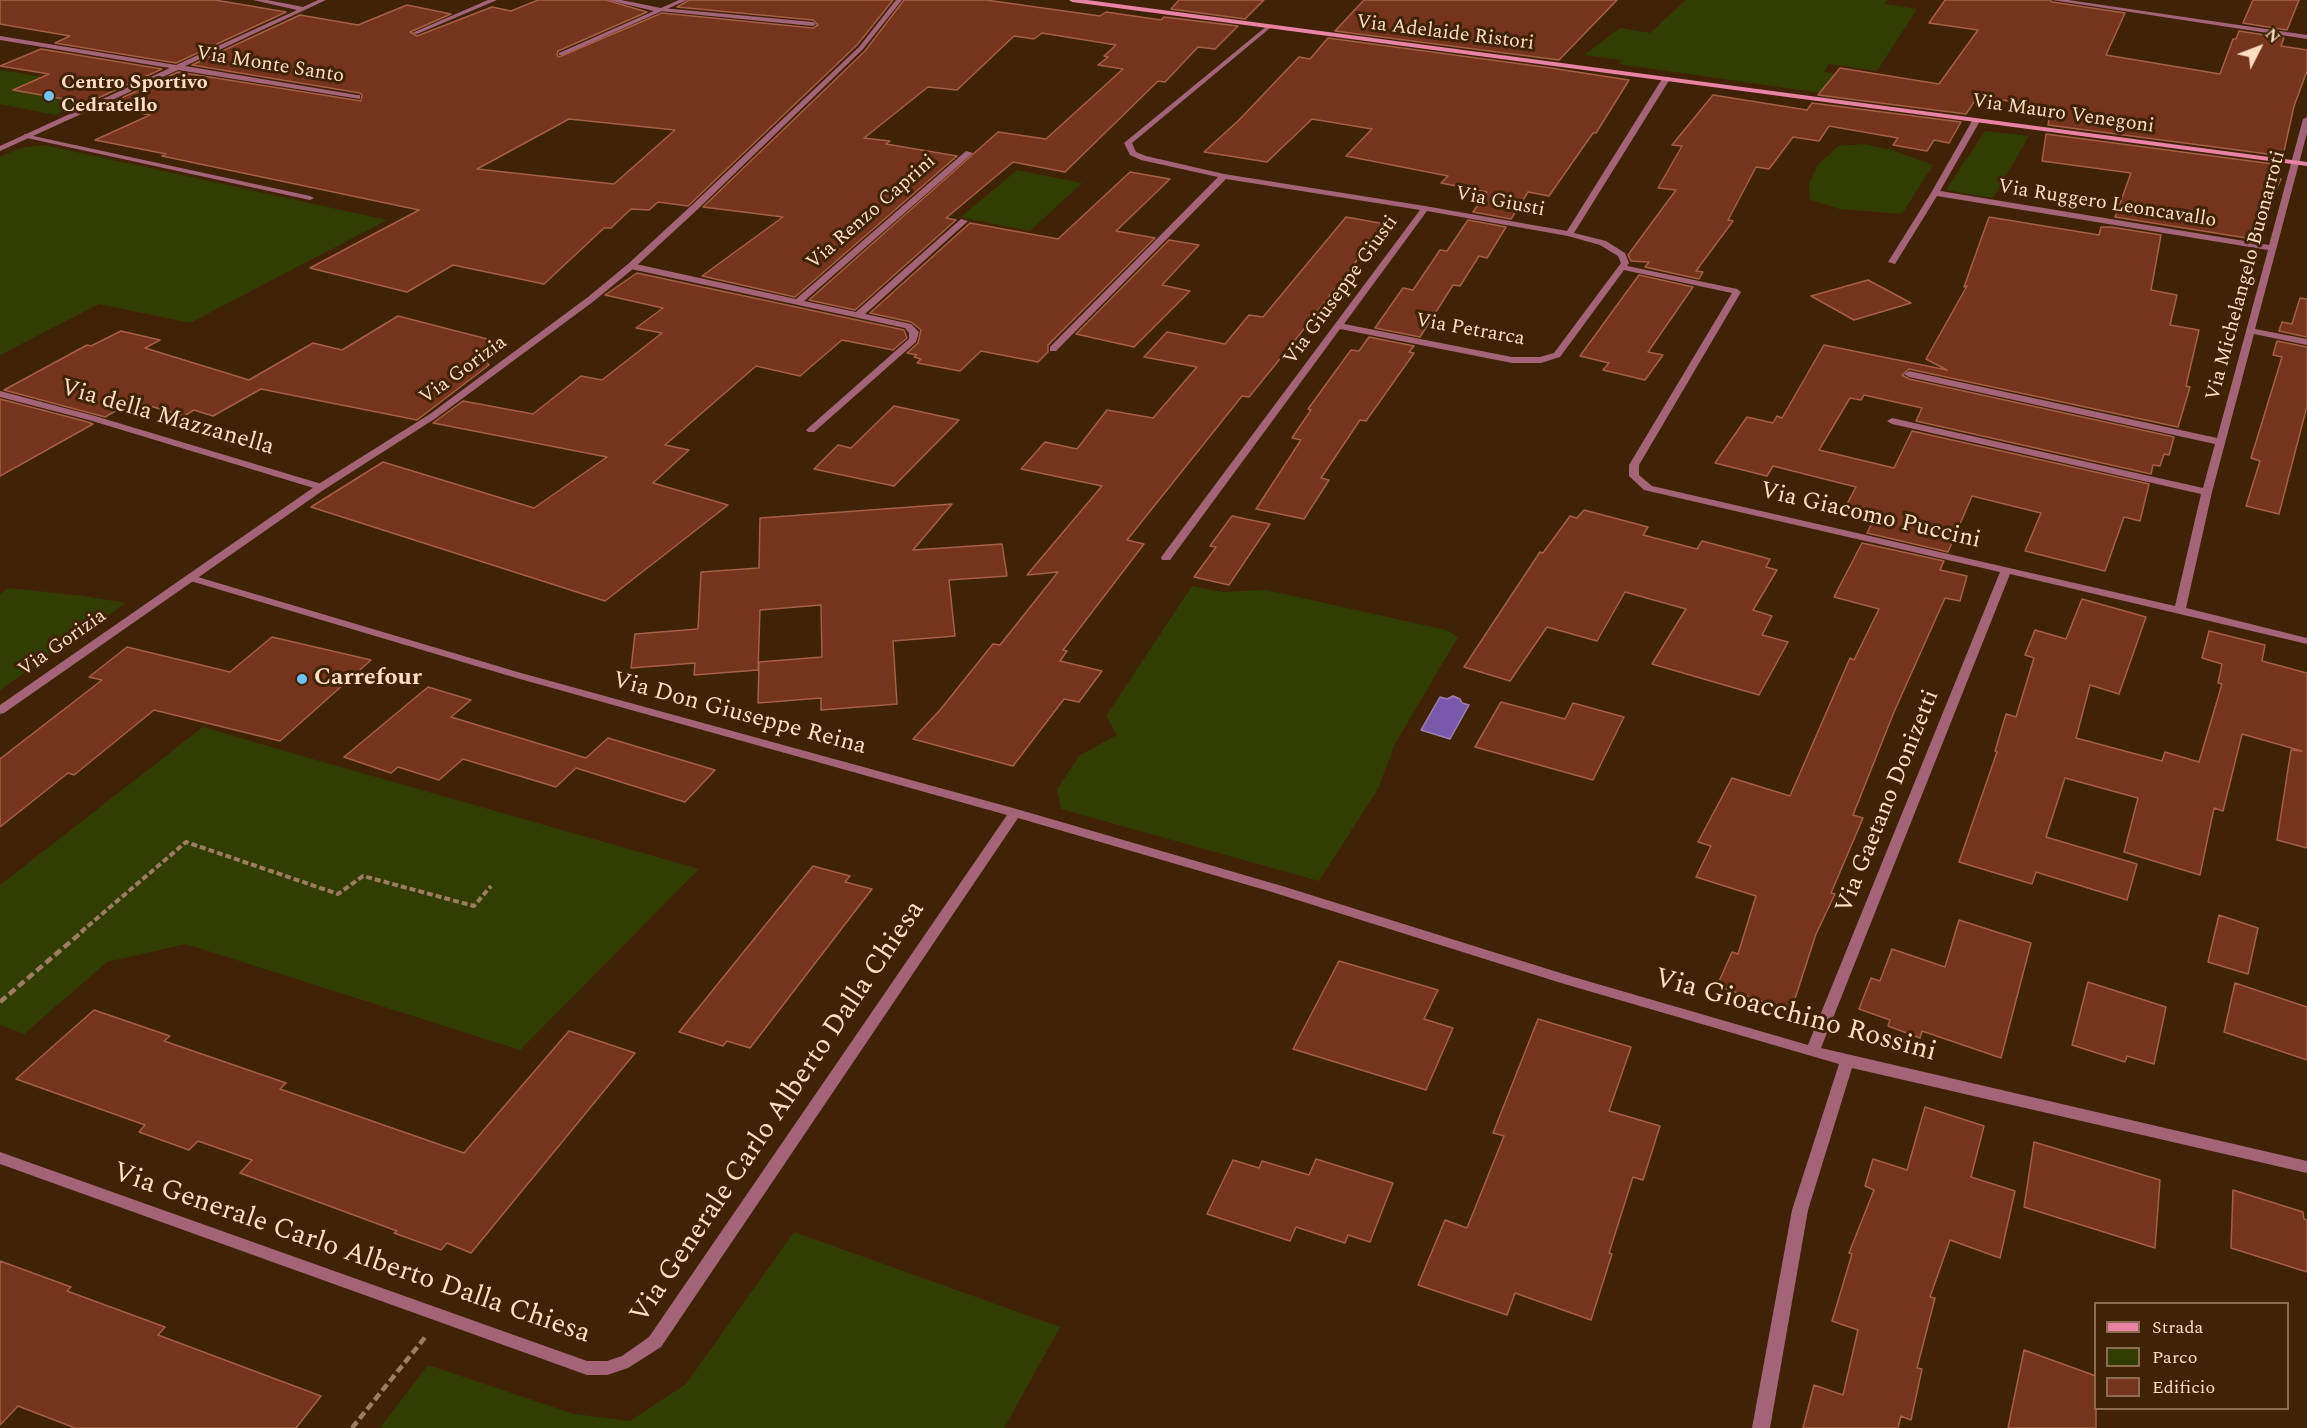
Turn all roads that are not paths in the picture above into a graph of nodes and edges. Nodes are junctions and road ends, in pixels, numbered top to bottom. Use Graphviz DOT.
graph roads {
  1 [pos="256,0"];
  2 [pos="323,0"];
  3 [pos="494,0"];
  4 [pos="611,0"];
  5 [pos="684,0"];
  6 [pos="898,0"];
  7 [pos="1072,0"];
  8 [pos="2055,0"];
  9 [pos="305,9"];
  10 [pos="662,10"];
  11 [pos="813,24"];
  12 [pos="1268,27"];
  13 [pos="415,33"];
  14 [pos="2307,37"];
  15 [pos="0,38"];
  16 [pos="561,54"];
  17 [pos="178,68"];
  18 [pos="1666,79"];
  19 [pos="357,97"];
  20 [pos="1815,99"];
  21 [pos="2307,119"];
  22 [pos="1976,121"];
  23 [pos="27,136"];
  24 [pos="0,149"];
  25 [pos="969,153"];
  26 [pos="2296,163"];
  27 [pos="2307,164"];
  28 [pos="1224,176"];
  29 [pos="1935,194"];
  30 [pos="310,198"];
  31 [pos="1425,208"];
  32 [pos="964,221"];
  33 [pos="1569,234"];
  34 [pos="2273,248"];
  35 [pos="1892,262"];
  36 [pos="631,266"];
  37 [pos="1622,267"];
  38 [pos="799,301"];
  39 [pos="858,315"];
  40 [pos="1340,326"];
  41 [pos="2251,331"];
  42 [pos="2307,342"];
  43 [pos="1053,349"];
  44 [pos="1909,374"];
  45 [pos="0,394"];
  46 [pos="1892,421"];
  47 [pos="811,430"];
  48 [pos="2221,442"];
  49 [pos="321,487"];
  50 [pos="2207,492"];
  51 [pos="1166,558"];
  52 [pos="2006,570"];
  53 [pos="191,578"];
  54 [pos="2180,610"];
  55 [pos="2307,641"];
  56 [pos="0,710"];
  57 [pos="1015,813"];
  58 [pos="1277,889"];
  59 [pos="1813,1051"];
  60 [pos="1847,1061"];
  61 [pos="0,1158"];
  62 [pos="2307,1167"];
  63 [pos="1761,1428"];
  1 -- 9 [label="street"];
  2 -- 9 [label="street, Via Monte Santo"];
  3 -- 13 [label="street"];
  4 -- 10 [label="street"];
  5 -- 10 [label="street"];
  6 -- 36 [label="street, Via Gorizia"];
  7 -- 12 [label="main road, Via Adelaide Ristori"];
  8 -- 14 [label="street"];
  9 -- 17 [label="street, Via Monte Santo"];
  10 -- 11 [label="street"];
  10 -- 16 [label="street"];
  12 -- 18 [label="main road, Via Adelaide Ristori"];
  12 -- 28 [label="street, Via Giuseppe Giusti"];
  15 -- 17 [label="street, Via Monte Santo"];
  17 -- 19 [label="street, Via Monte Santo"];
  17 -- 23 [label="street, Via Monte Santo"];
  18 -- 20 [label="main road, Via Adelaide Ristori"];
  18 -- 33 [label="street"];
  20 -- 22 [label="main road, Via Mauro Venegoni"];
  21 -- 26 [label="street, Via Michelangelo Buonarroti"];
  22 -- 26 [label="main road, Via Mauro Venegoni"];
  22 -- 29 [label="street"];
  23 -- 24 [label="street, Via Monte Santo"];
  23 -- 30 [label="street"];
  25 -- 38 [label="street, Via Renzo Caprini"];
  26 -- 27 [label="main road, Via Mauro Venegoni"];
  26 -- 34 [label="street, Via Michelangelo Buonarroti"];
  28 -- 31 [label="street, Via Giuseppe Giusti"];
  28 -- 43 [label="street"];
  29 -- 34 [label="street, Via Ruggero Leoncavallo"];
  29 -- 35 [label="street"];
  31 -- 33 [label="street, Via Giusti"];
  31 -- 40 [label="street, Via Giuseppe Giusti"];
  32 -- 39 [label="street"];
  33 -- 37 [label="street"];
  34 -- 41 [label="street, Via Michelangelo Buonarroti"];
  36 -- 38 [label="street, Via Renzo Caprini"];
  36 -- 49 [label="street, Via Gorizia"];
  37 -- 40 [label="street, Via Petrarca"];
  37 -- 52 [label="street, Via Giacomo Puccini"];
  38 -- 39 [label="street, Via Renzo Caprini"];
  39 -- 47 [label="street, Via Renzo Caprini"];
  40 -- 51 [label="street, Via Giuseppe Giusti"];
  41 -- 42 [label="street"];
  41 -- 48 [label="street, Via Michelangelo Buonarroti"];
  44 -- 48 [label="street"];
  45 -- 49 [label="street, Via della Mazzanella"];
  46 -- 50 [label="street"];
  48 -- 50 [label="street, Via Michelangelo Buonarroti"];
  49 -- 53 [label="street, Via Gorizia"];
  50 -- 54 [label="street, Via Michelangelo Buonarroti"];
  52 -- 54 [label="street, Via Giacomo Puccini"];
  52 -- 59 [label="street, Via Gaetano Donizetti"];
  53 -- 56 [label="street, Via Gorizia"];
  53 -- 57 [label="street, Via Don Giuseppe Reina"];
  54 -- 55 [label="street, Via Giacomo Puccini"];
  57 -- 58 [label="street, Via Don Giuseppe Reina"];
  57 -- 61 [label="street, Via Generale Carlo Alberto Dalla Chiesa"];
  58 -- 59 [label="street, Via Gioacchino Rossini"];
  59 -- 60 [label="street, Via Gioacchino Rossini"];
  60 -- 62 [label="street, Via Gioacchino Rossini"];
  60 -- 63 [label="street"];
}
